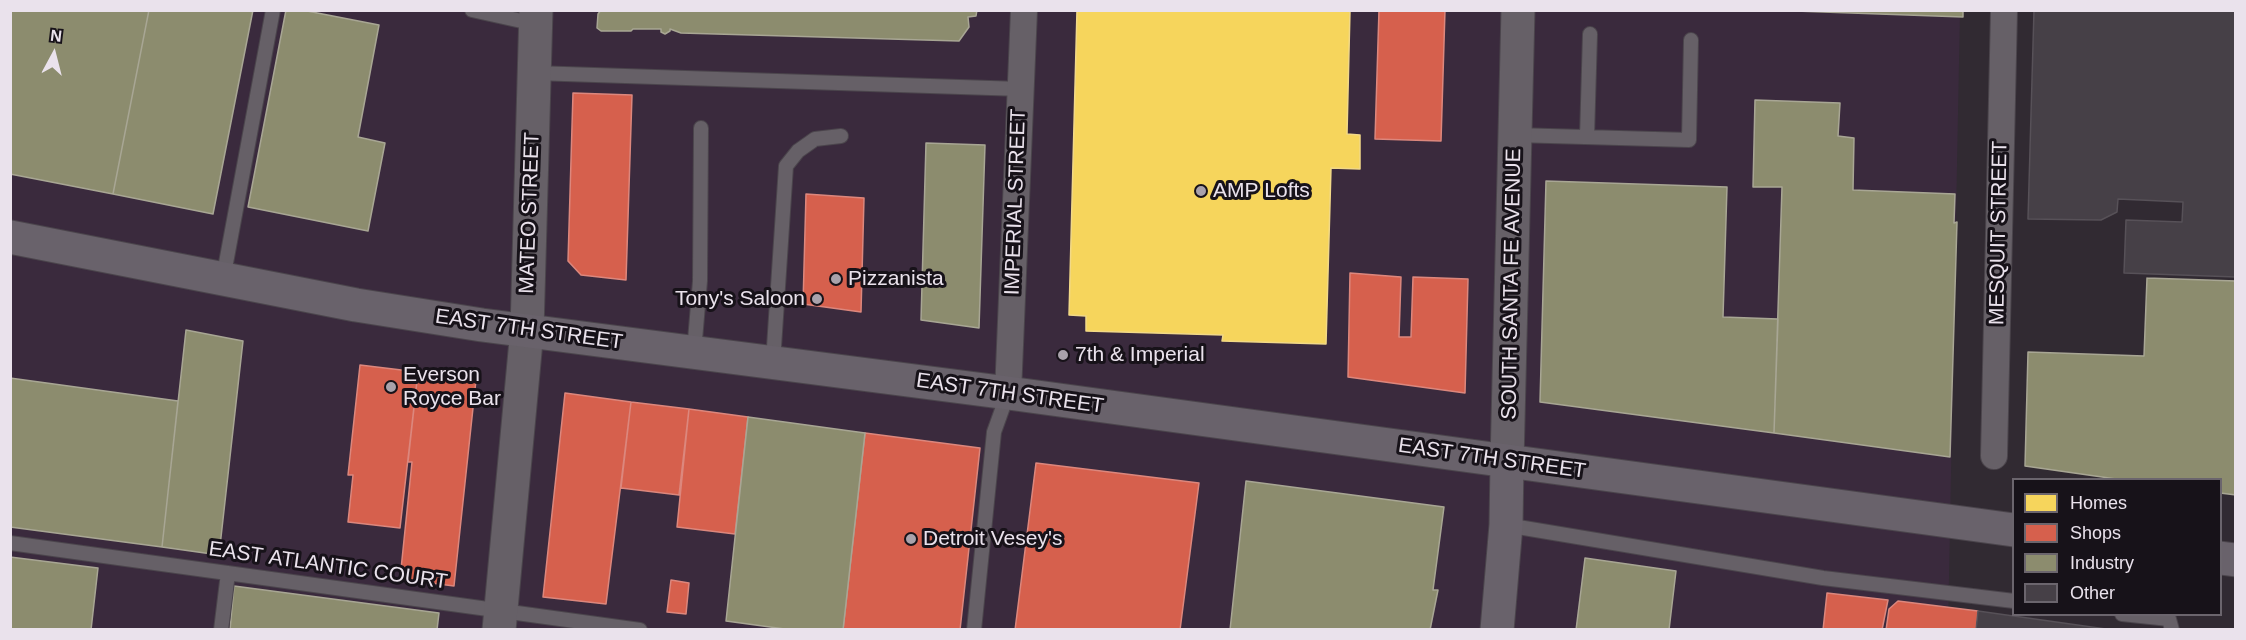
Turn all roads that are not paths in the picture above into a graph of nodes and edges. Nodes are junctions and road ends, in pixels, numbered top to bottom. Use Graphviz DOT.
graph roads {
  1 [pos="273,10"];
  2 [pos="472,10"];
  3 [pos="1024,10"];
  4 [pos="1518,10"];
  5 [pos="2004,10"];
  6 [pos="536,17"];
  7 [pos="1590,34"];
  8 [pos="1691,40"];
  9 [pos="534,73"];
  10 [pos="1021,89"];
  11 [pos="701,128"];
  12 [pos="1515,135"];
  13 [pos="841,136"];
  14 [pos="1587,137"];
  15 [pos="10,237"];
  16 [pos="224,279"];
  17 [pos="527,330"];
  18 [pos="694,352"];
  19 [pos="773,362"];
  20 [pos="1008,393"];
  21 [pos="1994,456"];
  22 [pos="1508,462"];
  23 [pos="1506,525"];
  24 [pos="2012,530"];
  25 [pos="10,543"];
  26 [pos="228,573"];
  27 [pos="2012,601"];
  28 [pos="2134,616"];
  29 [pos="500,620"];
  30 [pos="221,630"];
  31 [pos="640,630"];
  32 [pos="974,630"];
  33 [pos="1497,630"];
  34 [pos="2172,630"];
  1 -- 16 [label="lane"];
  2 -- 6 [label="lane"];
  3 -- 10 [label="street, IMPERIAL STREET"];
  4 -- 12 [label="street, SOUTH SANTA FE AVENUE"];
  5 -- 21 [label="street, MESQUIT STREET"];
  6 -- 9 [label="street, MATEO STREET"];
  7 -- 14 [label="lane"];
  8 -- 14 [label="lane"];
  9 -- 10 [label="lane"];
  9 -- 17 [label="street, MATEO STREET"];
  10 -- 20 [label="street, IMPERIAL STREET"];
  11 -- 18 [label="lane"];
  12 -- 14 [label="lane"];
  12 -- 22 [label="street, SOUTH SANTA FE AVENUE"];
  13 -- 19 [label="lane"];
  15 -- 16 [label="main road, EAST 7TH STREET"];
  16 -- 17 [label="main road, EAST 7TH STREET"];
  17 -- 18 [label="main road, EAST 7TH STREET"];
  17 -- 29 [label="street, MATEO STREET"];
  18 -- 19 [label="main road, EAST 7TH STREET"];
  19 -- 20 [label="main road, EAST 7TH STREET"];
  20 -- 22 [label="main road, EAST 7TH STREET"];
  20 -- 32 [label="lane"];
  22 -- 23 [label="main road, SOUTH SANTA FE AVENUE"];
  22 -- 24 [label="main road, EAST 7TH STREET"];
  23 -- 27 [label="lane"];
  23 -- 33 [label="main road, SOUTH SANTA FE AVENUE"];
  25 -- 26 [label="lane, EAST ATLANTIC COURT"];
  26 -- 29 [label="lane, EAST ATLANTIC COURT"];
  26 -- 30 [label="lane"];
  28 -- 34 [label="lane"];
  29 -- 31 [label="lane, EAST ATLANTIC COURT"];
}
